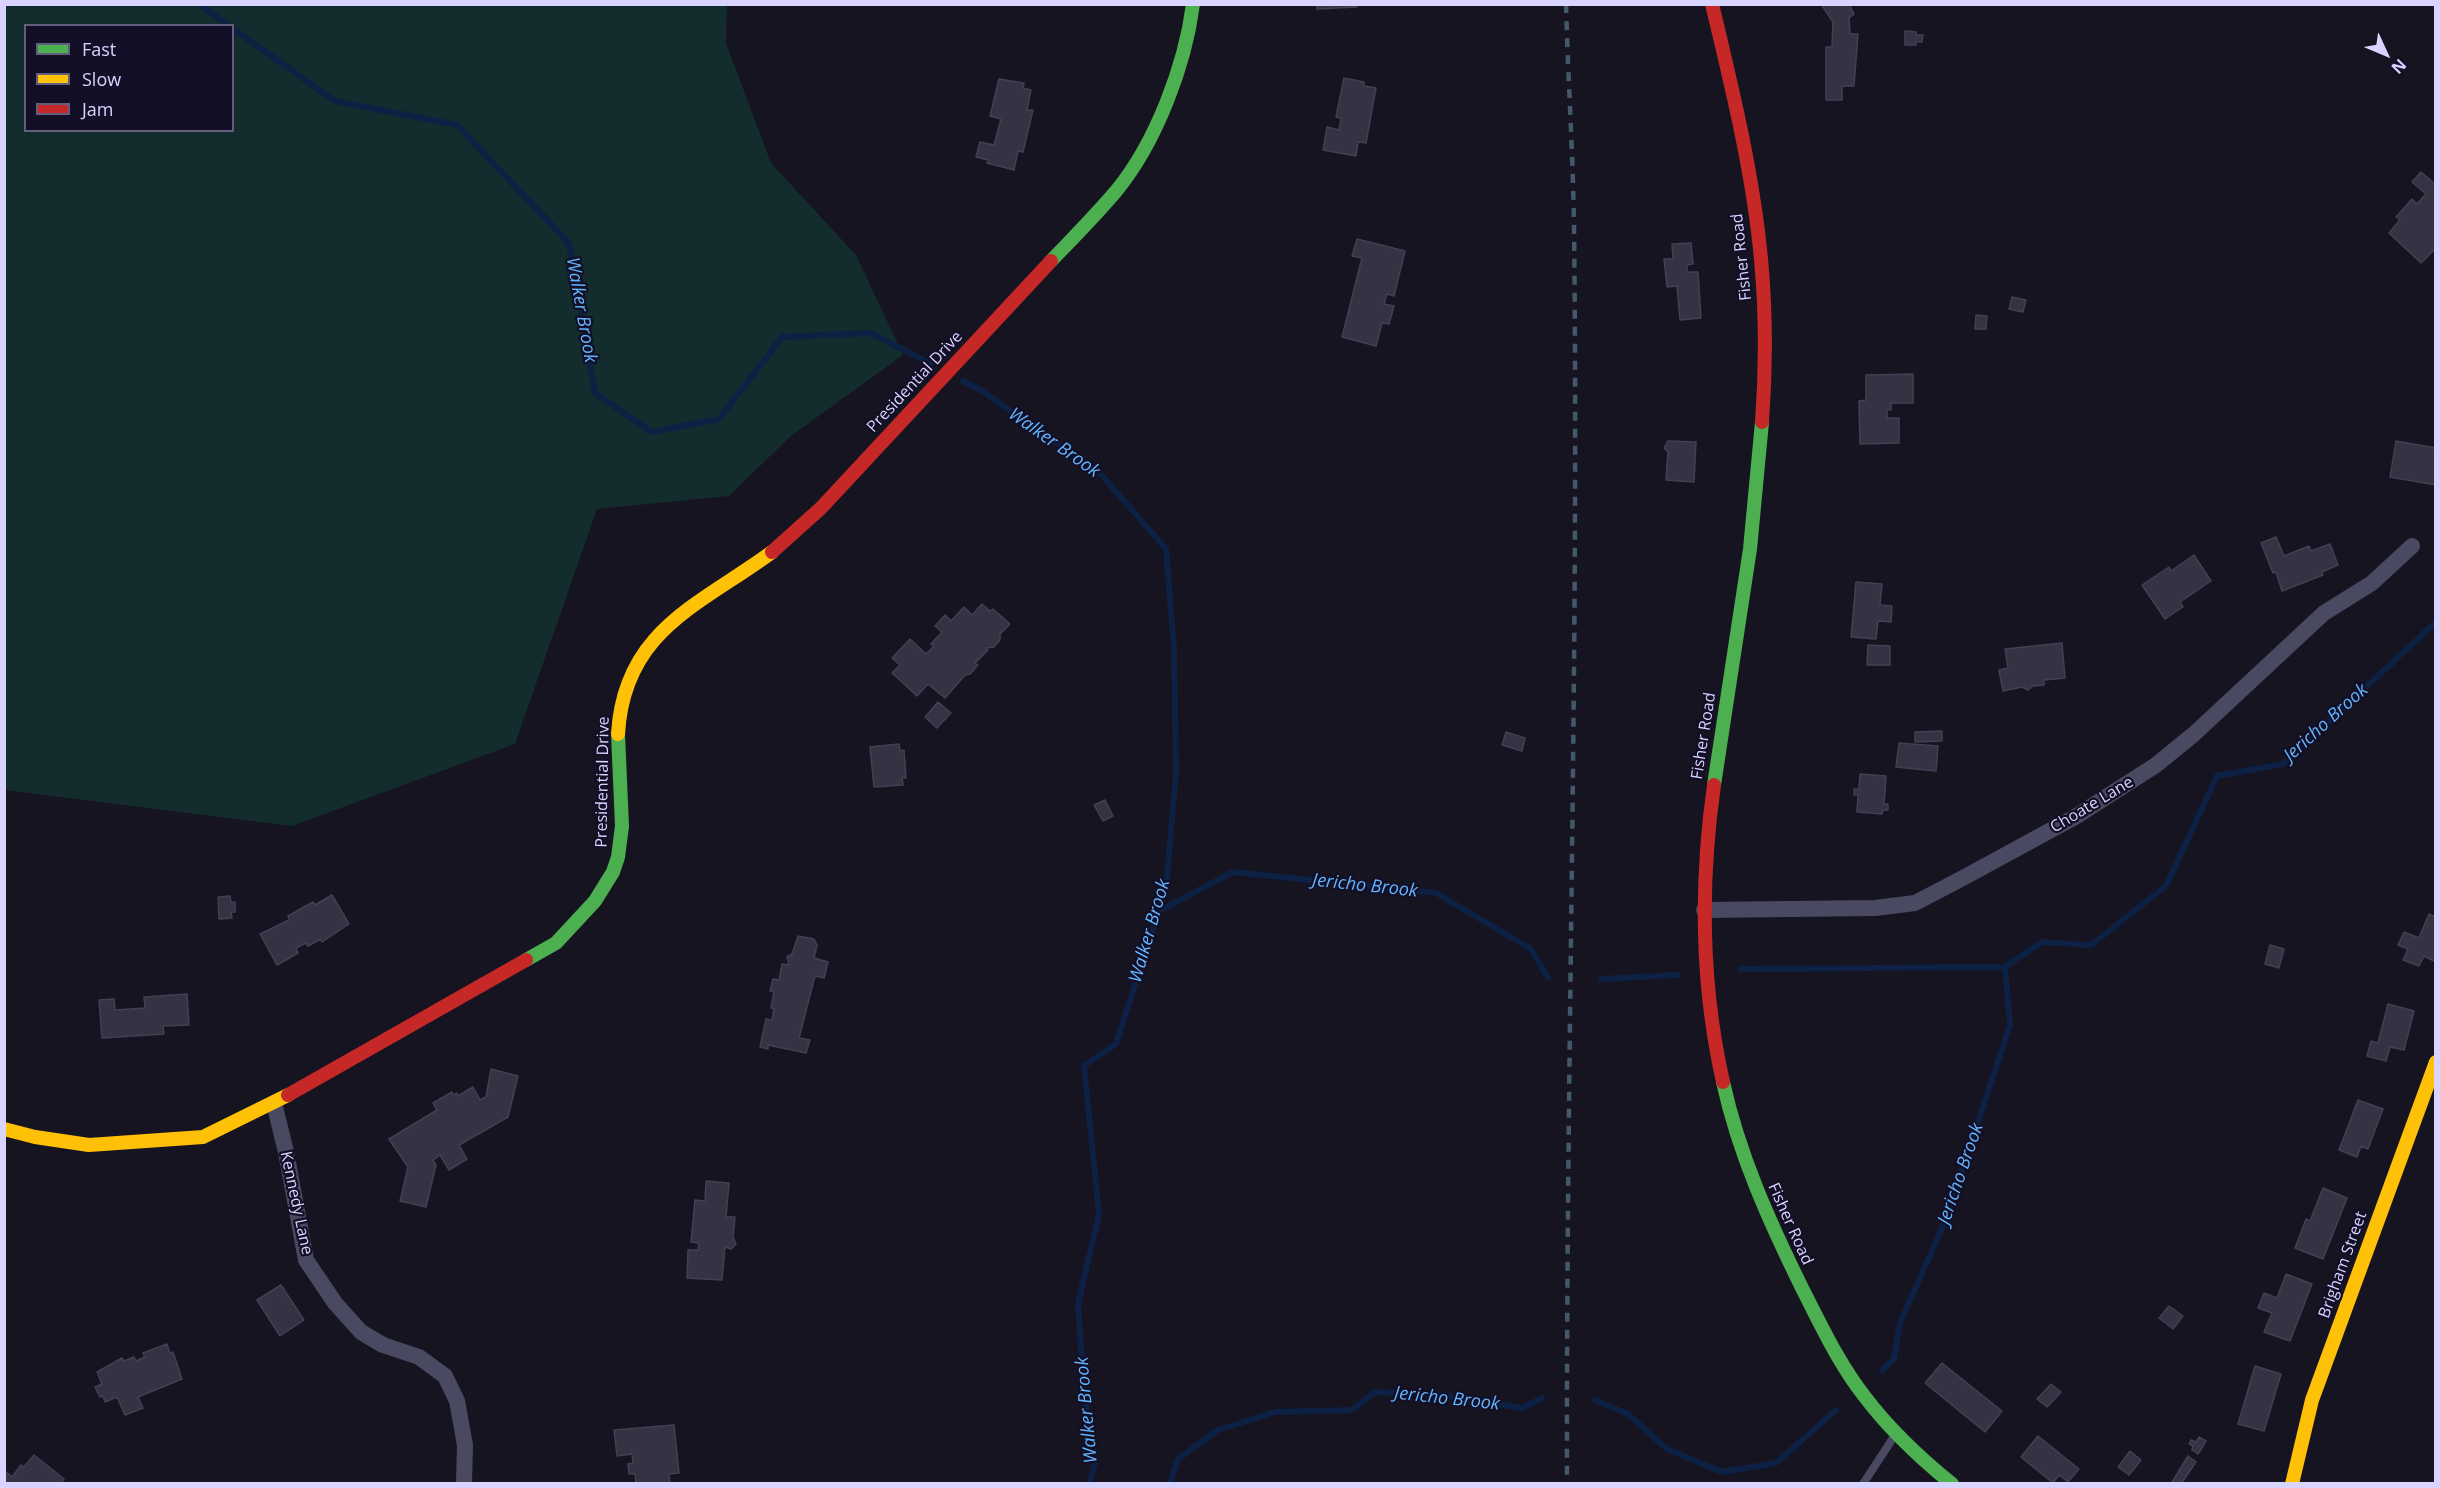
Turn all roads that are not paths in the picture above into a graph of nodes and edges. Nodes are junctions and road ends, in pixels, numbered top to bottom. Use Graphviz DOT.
graph roads {
  1 [pos="1193,4"];
  2 [pos="1712,4"];
  3 [pos="2412,546"];
  4 [pos="1704,910"];
  5 [pos="2436,1062"];
  6 [pos="274,1103"];
  7 [pos="4,1129"];
  8 [pos="1895,1434"];
  9 [pos="464,1484"];
  10 [pos="1863,1484"];
  11 [pos="1952,1484"];
  12 [pos="2292,1484"];
  1 -- 6 [label="street, Presidential Drive"];
  2 -- 4 [label="street, Fisher Road"];
  3 -- 4 [label="street, Choate Lane"];
  4 -- 8 [label="street, Fisher Road"];
  5 -- 12 [label="street, Brigham Street"];
  6 -- 7 [label="street, Presidential Drive"];
  6 -- 9 [label="street, Kennedy Lane"];
  8 -- 10 [label="lane"];
  8 -- 11 [label="street, Fisher Road"];
}
